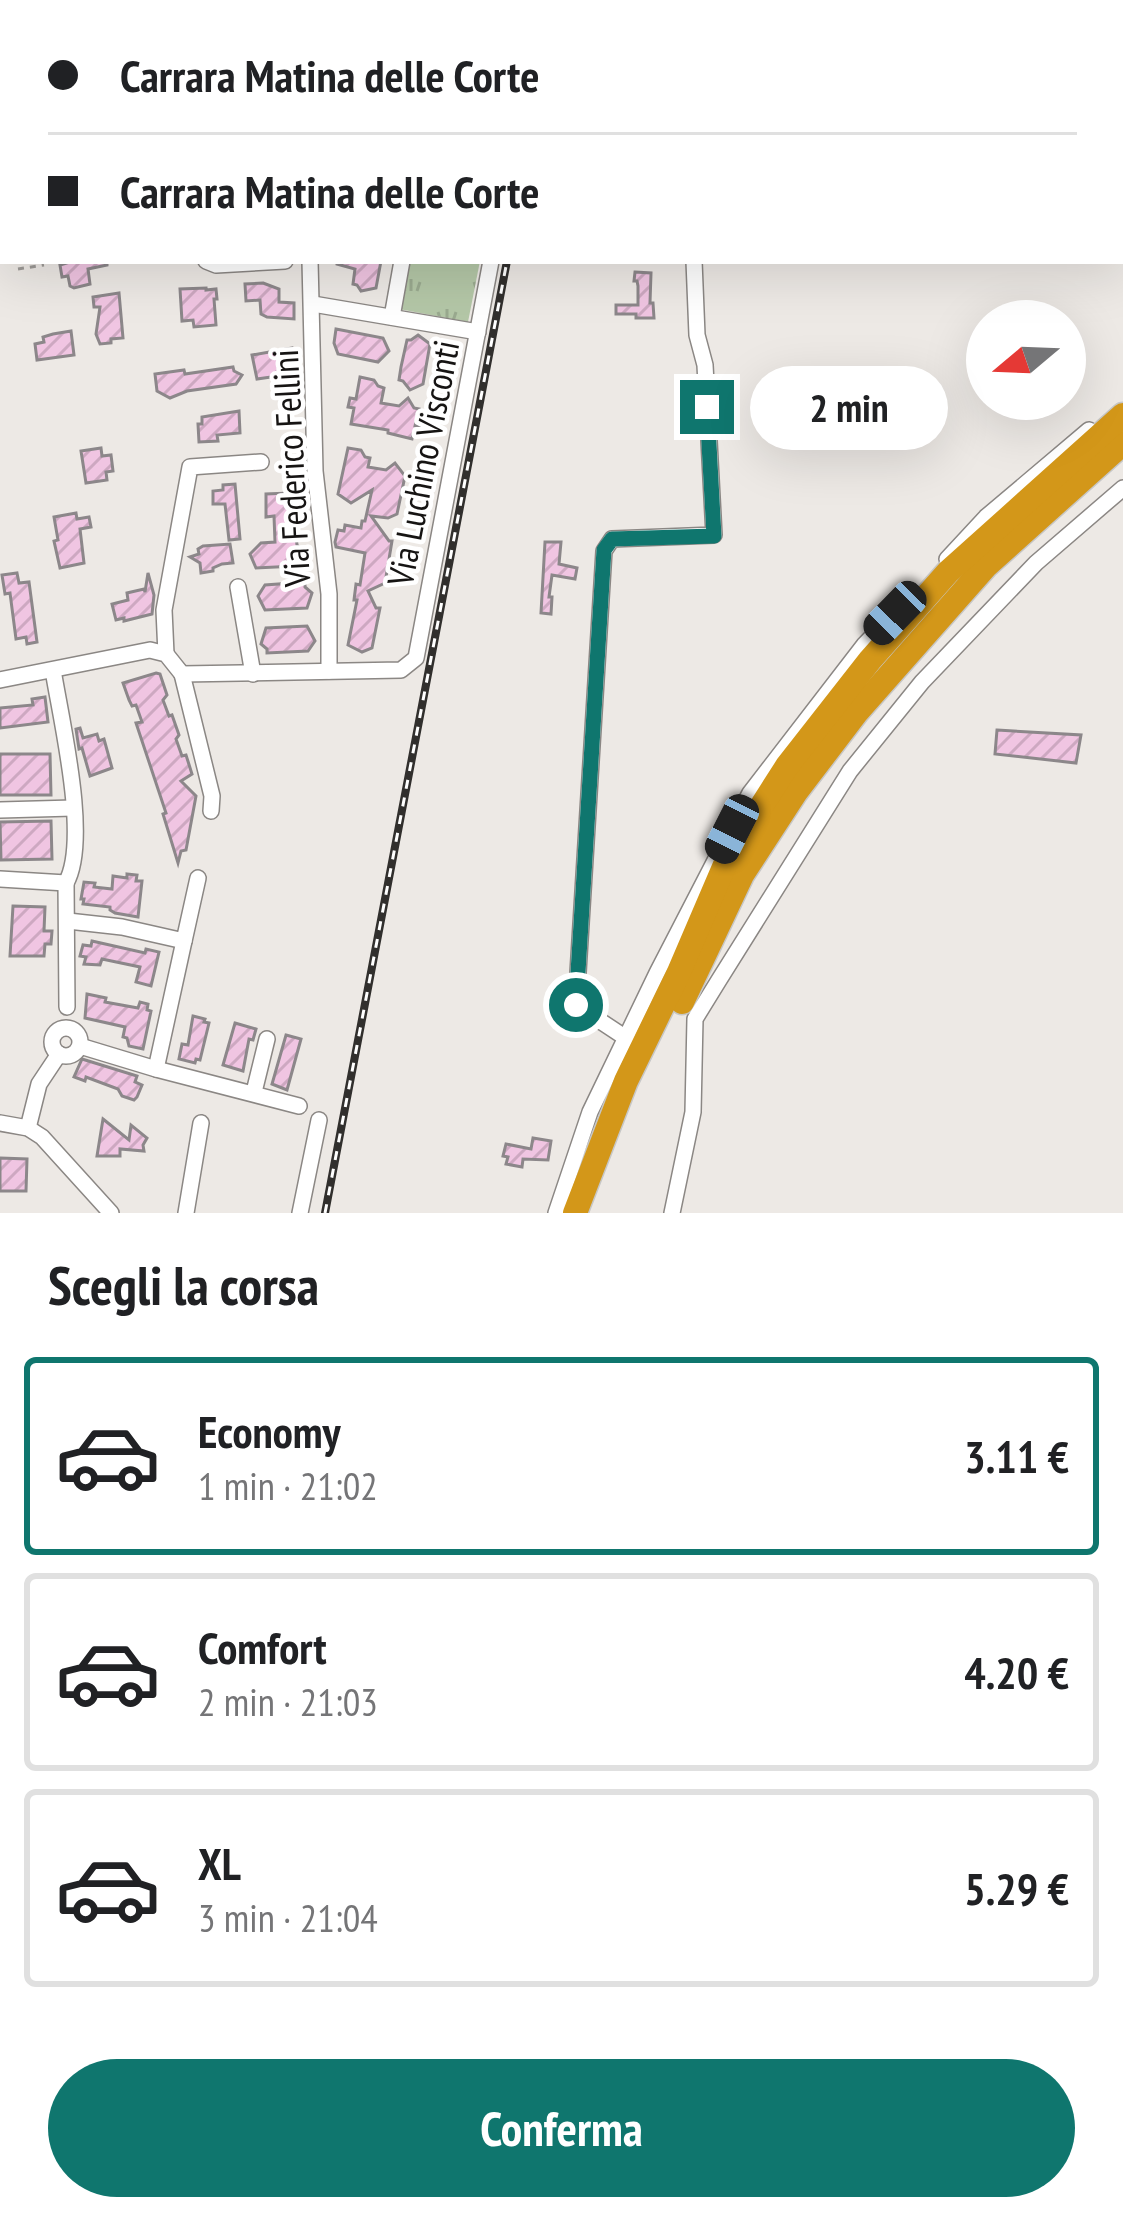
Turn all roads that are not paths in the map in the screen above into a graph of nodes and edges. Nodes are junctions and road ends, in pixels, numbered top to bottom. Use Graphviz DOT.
graph roads {
  1 [pos="310,264"];
  2 [pos="401,264"];
  3 [pos="490,264"];
  4 [pos="694,264"];
  5 [pos="313,304"];
  6 [pos="392,317"];
  7 [pos="478,332"];
  8 [pos="1123,401"];
  9 [pos="1123,415"];
  10 [pos="1123,443"];
  11 [pos="261,462"];
  12 [pos="1123,488"];
  13 [pos="238,587"];
  14 [pos="166,654"];
  15 [pos="53,670"];
  16 [pos="329,671"];
  17 [pos="182,674"];
  18 [pos="253,674"];
  19 [pos="0,680"];
  20 [pos="74,808"];
  21 [pos="0,810"];
  22 [pos="211,811"];
  23 [pos="197,878"];
  24 [pos="0,879"];
  25 [pos="67,883"];
  26 [pos="68,921"];
  27 [pos="184,941"];
  28 [pos="68,999"];
  29 [pos="626,1038"];
  30 [pos="267,1040"];
  31 [pos="80,1046"];
  32 [pos="59,1054"];
  33 [pos="156,1069"];
  34 [pos="254,1092"];
  35 [pos="299,1106"];
  36 [pos="319,1120"];
  37 [pos="0,1123"];
  38 [pos="201,1123"];
  39 [pos="28,1128"];
  40 [pos="111,1213"];
  41 [pos="186,1213"];
  42 [pos="300,1213"];
  43 [pos="556,1213"];
  44 [pos="575,1213"];
  45 [pos="590,1213"];
  46 [pos="672,1213"];
  1 -- 5 [label="street, Via Federico Fellini"];
  2 -- 6 [label="street"];
  3 -- 7 [label="street, Via Luchino Visconti"];
  4 -- 29 [label="street"];
  5 -- 6 [label="street"];
  5 -- 16 [label="street, Via Federico Fellini"];
  6 -- 7 [label="street"];
  7 -- 16 [label="street, Via Luchino Visconti"];
  8 -- 29 [label="street"];
  9 -- 44 [label="highway"];
  10 -- 45 [label="highway"];
  11 -- 14 [label="street"];
  12 -- 46 [label="street"];
  13 -- 18 [label="street"];
  14 -- 15 [label="street"];
  14 -- 17 [label="street"];
  15 -- 19 [label="street"];
  15 -- 20 [label="street"];
  16 -- 18 [label="street"];
  17 -- 18 [label="street"];
  17 -- 22 [label="street"];
  20 -- 21 [label="street"];
  20 -- 25 [label="street"];
  23 -- 27 [label="street"];
  24 -- 25 [label="street"];
  25 -- 26 [label="street"];
  26 -- 27 [label="street"];
  26 -- 28 [label="street"];
  27 -- 33 [label="street"];
  29 -- 43 [label="street"];
  30 -- 34 [label="street"];
  31 -- 32 [label="street"];
  31 -- 32 [label="street"];
  31 -- 33 [label="street"];
  32 -- 39 [label="street"];
  33 -- 34 [label="street"];
  34 -- 35 [label="street"];
  36 -- 42 [label="street"];
  37 -- 39 [label="street"];
  38 -- 41 [label="street"];
  39 -- 40 [label="street"];
}
